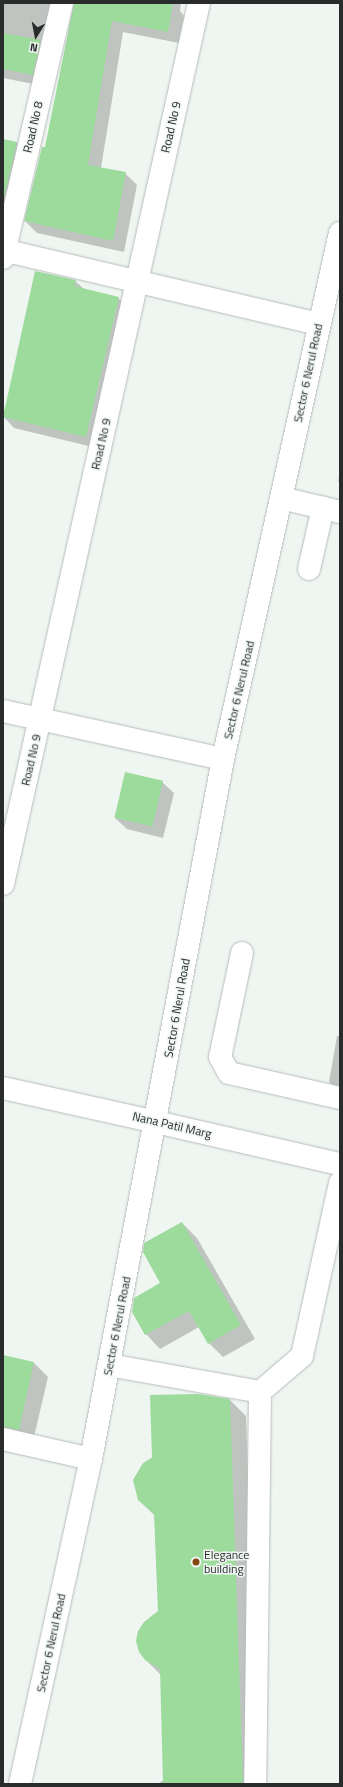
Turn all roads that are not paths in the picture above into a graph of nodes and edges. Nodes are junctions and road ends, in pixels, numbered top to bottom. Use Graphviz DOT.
graph roads {
  1 [pos="62,3"];
  2 [pos="199,3"];
  3 [pos="340,232"];
  4 [pos="4,253"];
  5 [pos="137,281"];
  6 [pos="319,324"];
  7 [pos="281,498"];
  8 [pos="331,510"];
  9 [pos="308,568"];
  10 [pos="3,711"];
  11 [pos="40,719"];
  12 [pos="223,760"];
  13 [pos="3,884"];
  14 [pos="242,954"];
  15 [pos="3,1088"];
  16 [pos="340,1098"];
  17 [pos="156,1122"];
  18 [pos="340,1164"];
  19 [pos="340,1183"];
  20 [pos="109,1366"];
  21 [pos="260,1392"];
  22 [pos="3,1439"];
  23 [pos="91,1459"];
  24 [pos="20,1784"];
  25 [pos="255,1784"];
  1 -- 4 [label="street, Road No 8"];
  2 -- 5 [label="street, Road No 9"];
  3 -- 6 [label="street, Sector 6 Nerul Road"];
  4 -- 5 [label="street"];
  5 -- 6 [label="street"];
  5 -- 11 [label="street, Road No 9"];
  6 -- 7 [label="street, Sector 6 Nerul Road"];
  7 -- 8 [label="street"];
  7 -- 12 [label="street, Sector 6 Nerul Road"];
  8 -- 9 [label="street"];
  10 -- 11 [label="street"];
  11 -- 12 [label="street"];
  11 -- 13 [label="street, Road No 9"];
  12 -- 17 [label="street, Sector 6 Nerul Road"];
  14 -- 16 [label="street"];
  15 -- 17 [label="street, Nana Patil Marg"];
  17 -- 18 [label="street, Nana Patil Marg"];
  17 -- 20 [label="street, Sector 6 Nerul Road"];
  19 -- 21 [label="street"];
  20 -- 21 [label="street"];
  20 -- 23 [label="street, Sector 6 Nerul Road"];
  21 -- 25 [label="street"];
  22 -- 23 [label="street"];
  23 -- 24 [label="street, Sector 6 Nerul Road"];
}
